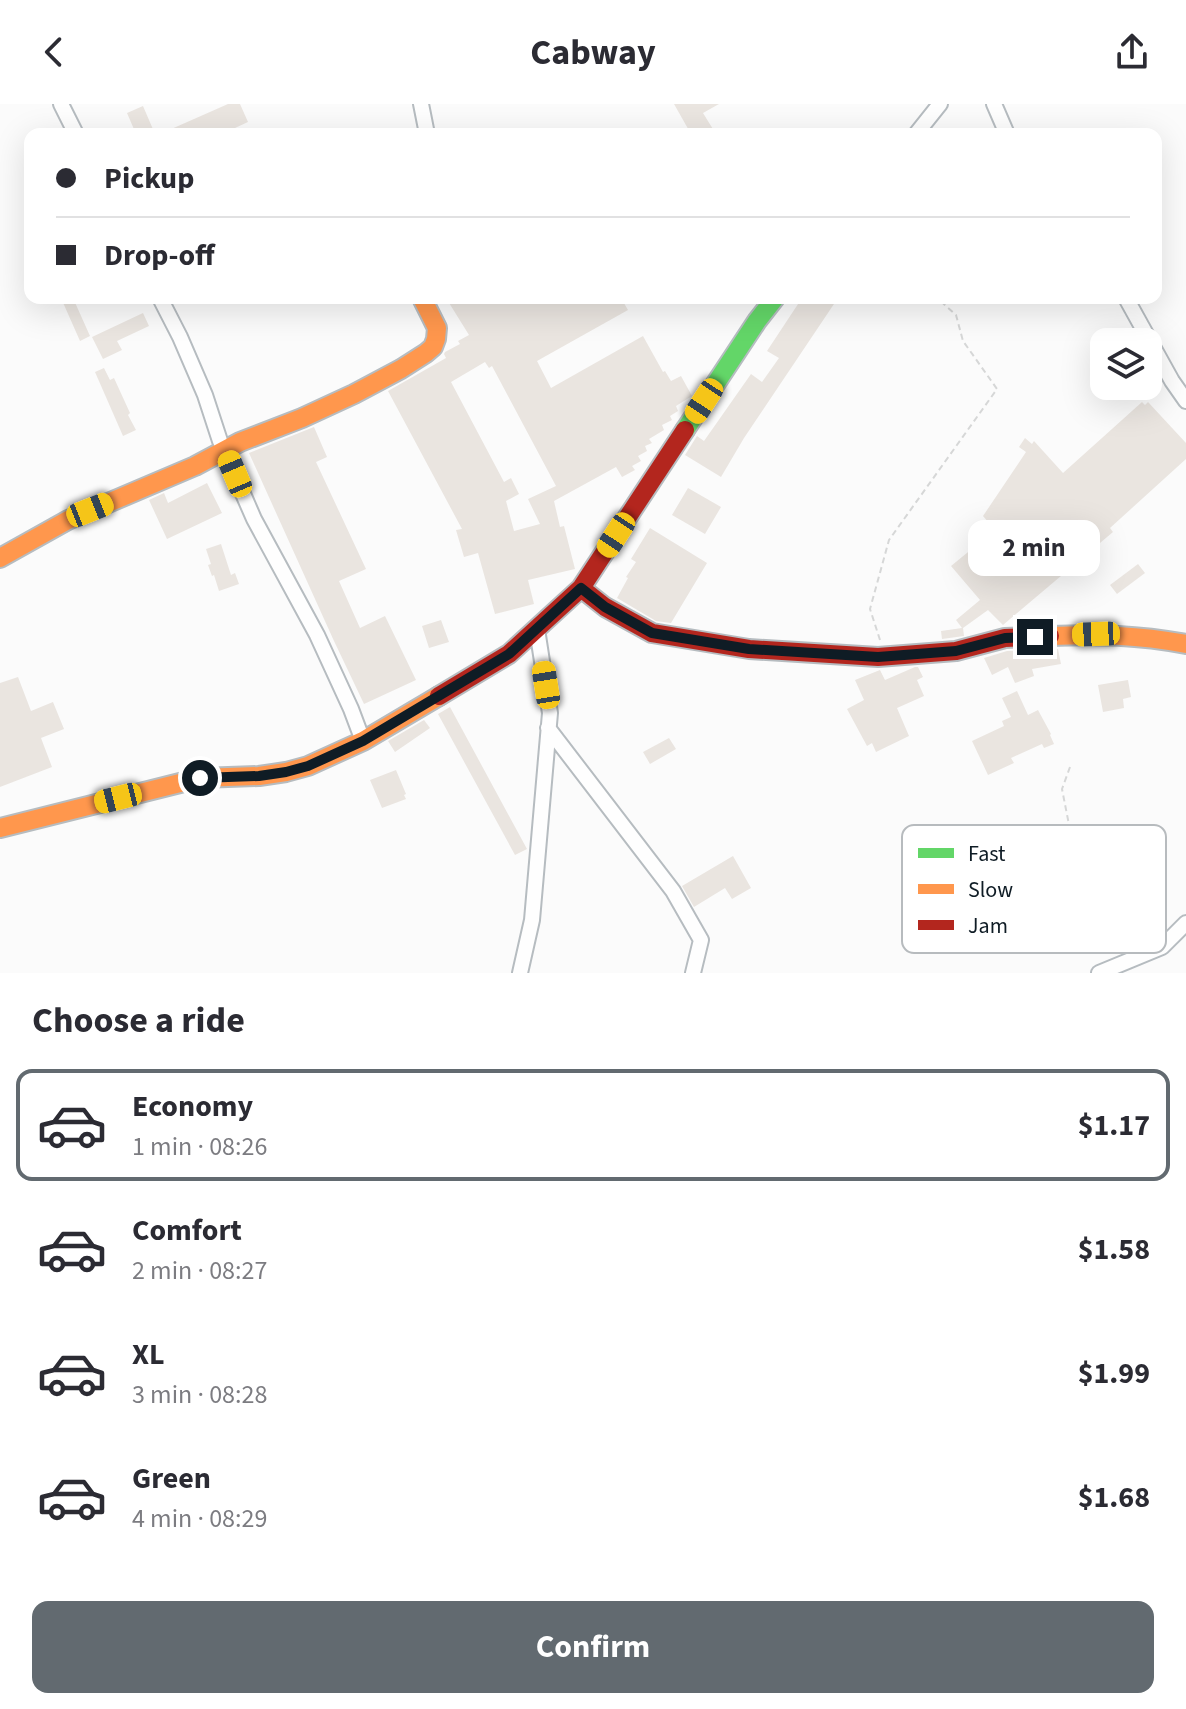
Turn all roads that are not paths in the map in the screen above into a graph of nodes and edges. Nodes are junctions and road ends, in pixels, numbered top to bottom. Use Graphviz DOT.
graph roads {
  1 [pos="61,104"];
  2 [pos="421,104"];
  3 [pos="940,104"];
  4 [pos="994,104"];
  5 [pos="73,128"];
  6 [pos="426,128"];
  7 [pos="921,128"];
  8 [pos="1004,128"];
  9 [pos="163,304"];
  10 [pos="425,304"];
  11 [pos="770,304"];
  12 [pos="1129,304"];
  13 [pos="1186,401"];
  14 [pos="226,451"];
  15 [pos="0,558"];
  16 [pos="581,588"];
  17 [pos="537,629"];
  18 [pos="1186,644"];
  19 [pos="548,728"];
  20 [pos="363,741"];
  21 [pos="0,828"];
  22 [pos="1186,923"];
  23 [pos="1166,943"];
  24 [pos="1147,953"];
  25 [pos="520,973"];
  26 [pos="693,973"];
  27 [pos="1099,973"];
  1 -- 5 [label="street"];
  2 -- 6 [label="street"];
  3 -- 7 [label="street"];
  4 -- 8 [label="street"];
  9 -- 14 [label="street"];
  10 -- 14 [label="street"];
  11 -- 16 [label="street"];
  12 -- 13 [label="street"];
  14 -- 15 [label="street"];
  14 -- 20 [label="street"];
  16 -- 17 [label="street"];
  16 -- 18 [label="street"];
  17 -- 19 [label="street"];
  17 -- 20 [label="street"];
  19 -- 25 [label="street"];
  19 -- 26 [label="street"];
  20 -- 21 [label="street"];
  22 -- 23 [label="street"];
  24 -- 27 [label="street"];
}
